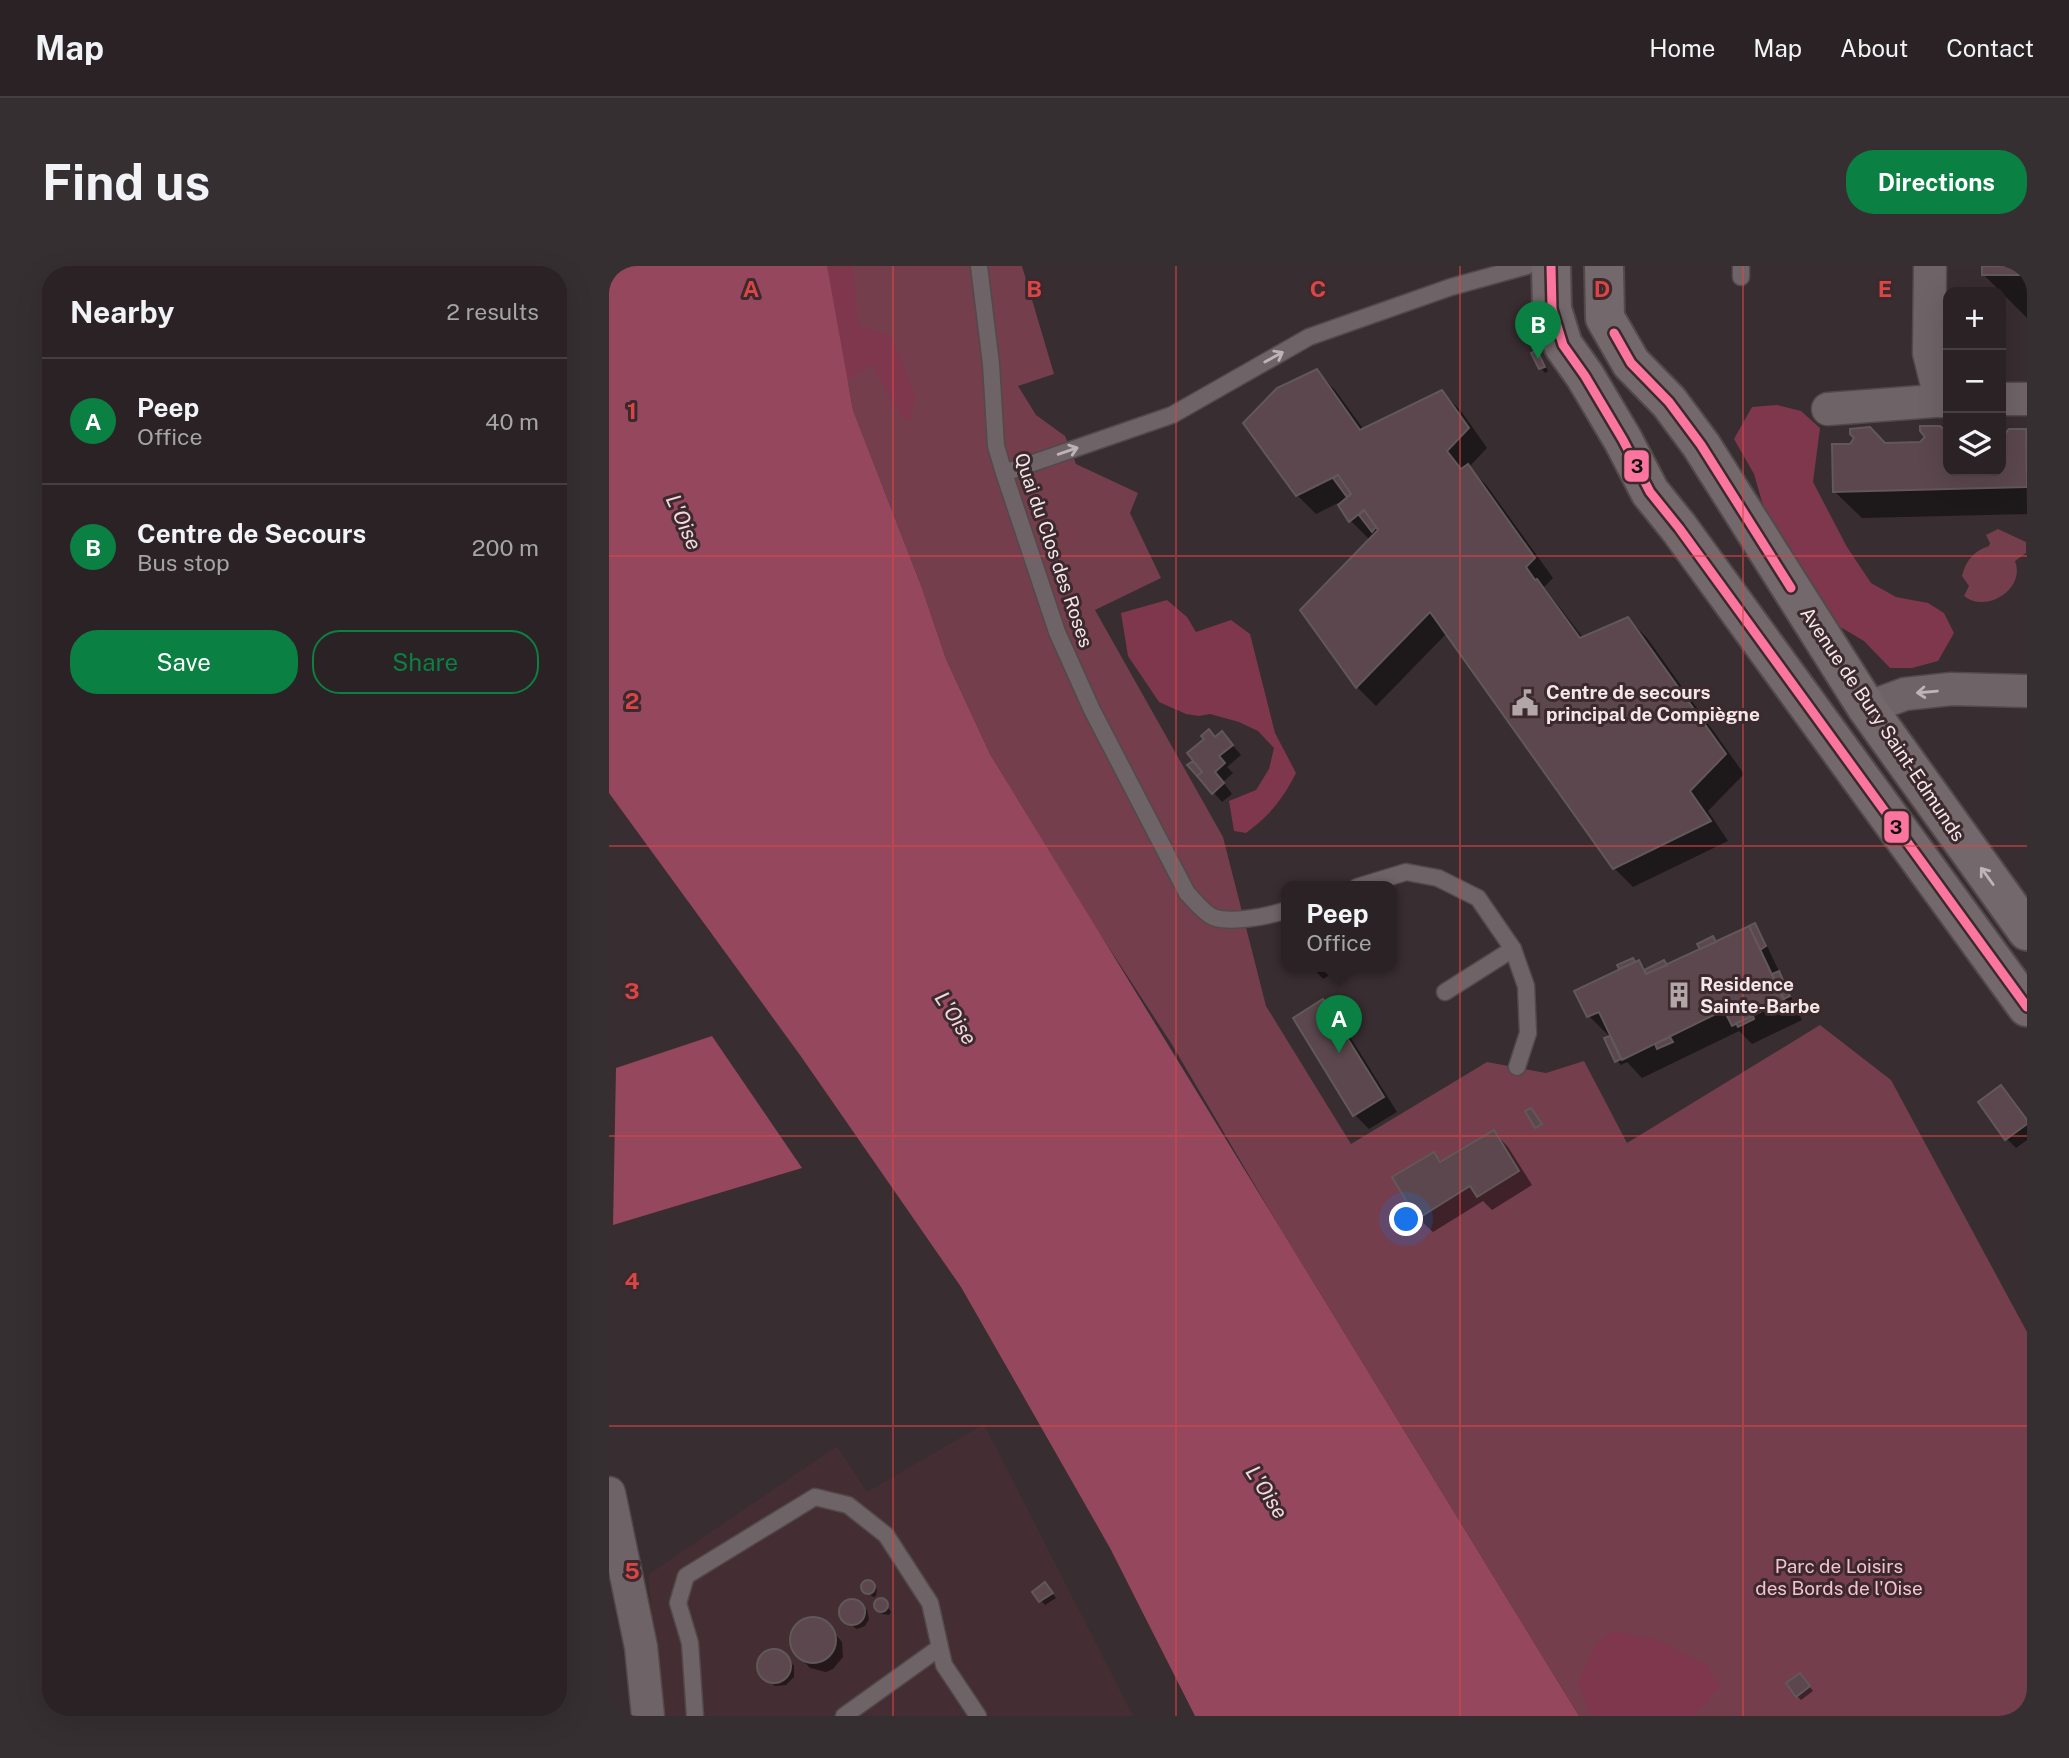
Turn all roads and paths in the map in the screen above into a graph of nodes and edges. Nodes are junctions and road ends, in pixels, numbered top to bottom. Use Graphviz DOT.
graph roads {
  1 [pos="979,266"];
  2 [pos="1527,266"];
  3 [pos="1552,266"];
  4 [pos="1604,266"];
  5 [pos="1930,266"];
  6 [pos="1943,395"];
  7 [pos="2006,399"];
  8 [pos="2027,399"];
  9 [pos="1943,401"];
  10 [pos="1669,402"];
  11 [pos="1828,408"];
  12 [pos="1623,440"];
  13 [pos="1004,473"];
  14 [pos="2027,691"];
  15 [pos="1867,708"];
  16 [pos="1378,881"];
  17 [pos="1281,912"];
  18 [pos="2027,931"];
  19 [pos="1513,949"];
  20 [pos="1445,992"];
  21 [pos="2027,1007"];
  22 [pos="1517,1067"];
  23 [pos="609,1493"];
  24 [pos="939,1648"];
  25 [pos="648,1716"];
  26 [pos="695,1716"];
  27 [pos="844,1716"];
  28 [pos="978,1716"];
  1 -- 13 [label="lane, Quai du Clos des Roses"];
  13 -- 2 [label="lane, one-way"];
  3 -- 12 [label="main road"];
  4 -- 10 [label="main road, Avenue de Bury Saint-Edmunds"];
  5 -- 6 [label="street"];
  7 -- 8 [label="street"];
  9 -- 11 [label="street"];
  10 -- 12 [label="main road"];
  10 -- 15 [label="main road, Avenue de Bury Saint-Edmunds"];
  12 -- 21 [label="main road"];
  13 -- 17 [label="lane, Quai du Clos des Roses"];
  14 -- 15 [label="street, one-way"];
  18 -- 15 [label="main road, Avenue de Bury Saint-Edmunds, one-way"];
  16 -- 19 [label="lane"];
  19 -- 20 [label="lane"];
  19 -- 22 [label="lane"];
  23 -- 25 [label="street"];
  24 -- 26 [label="lane"];
  24 -- 27 [label="lane"];
  24 -- 28 [label="lane"];
}
